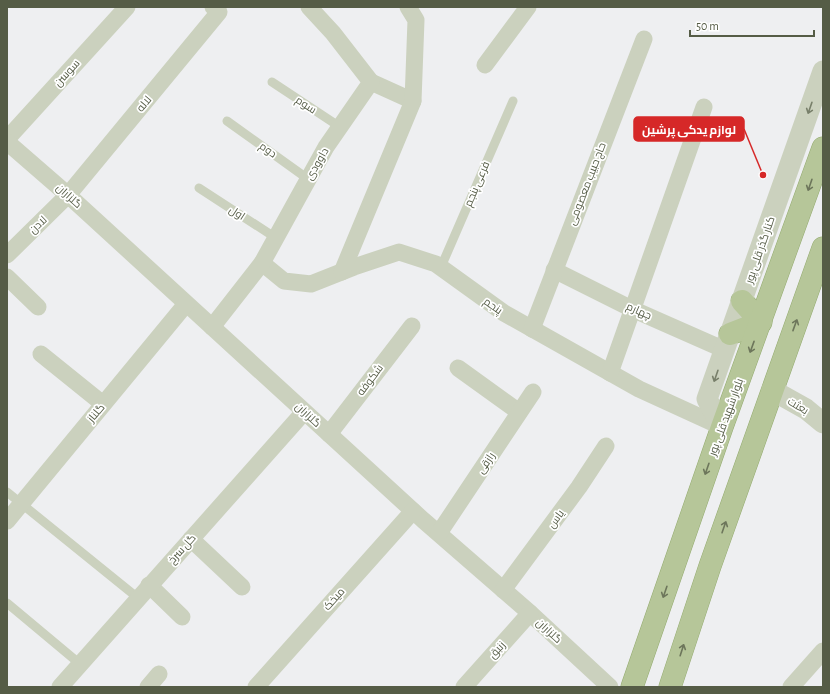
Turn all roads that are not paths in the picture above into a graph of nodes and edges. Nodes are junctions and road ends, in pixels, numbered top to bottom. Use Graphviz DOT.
graph roads {
  1 [pos="127,7"];
  2 [pos="309,7"];
  3 [pos="408,7"];
  4 [pos="528,7"];
  5 [pos="216,10"];
  6 [pos="644,39"];
  7 [pos="485,65"];
  8 [pos="823,71"];
  9 [pos="272,82"];
  10 [pos="371,82"];
  11 [pos="413,101"];
  12 [pos="513,101"];
  13 [pos="704,107"];
  14 [pos="227,122"];
  15 [pos="340,127"];
  16 [pos="7,140"];
  17 [pos="823,148"];
  18 [pos="308,179"];
  19 [pos="199,188"];
  20 [pos="68,195"];
  21 [pos="276,238"];
  22 [pos="823,248"];
  23 [pos="7,255"];
  24 [pos="262,263"];
  25 [pos="441,267"];
  26 [pos="554,270"];
  27 [pos="342,272"];
  28 [pos="7,276"];
  29 [pos="742,301"];
  30 [pos="186,304"];
  31 [pos="38,307"];
  32 [pos="632,309"];
  33 [pos="761,322"];
  34 [pos="412,326"];
  35 [pos="212,327"];
  36 [pos="532,329"];
  37 [pos="728,342"];
  38 [pos="41,354"];
  39 [pos="458,368"];
  40 [pos="610,373"];
  41 [pos="772,390"];
  42 [pos="533,392"];
  43 [pos="104,404"];
  44 [pos="304,412"];
  45 [pos="519,412"];
  46 [pos="823,423"];
  47 [pos="722,427"];
  48 [pos="329,434"];
  49 [pos="606,446"];
  50 [pos="7,492"];
  51 [pos="21,504"];
  52 [pos="413,511"];
  53 [pos="7,521"];
  54 [pos="439,534"];
  55 [pos="191,539"];
  56 [pos="242,587"];
  57 [pos="503,590"];
  58 [pos="144,591"];
  59 [pos="7,603"];
  60 [pos="530,613"];
  61 [pos="182,617"];
  62 [pos="823,651"];
  63 [pos="80,664"];
  64 [pos="159,674"];
  65 [pos="60,687"];
  66 [pos="148,687"];
  67 [pos="256,687"];
  68 [pos="464,687"];
  69 [pos="610,687"];
  70 [pos="632,687"];
  71 [pos="670,687"];
  72 [pos="791,687"];
  1 -- 16 [label="street, سوسن"];
  2 -- 10 [label="street"];
  3 -- 11 [label="street"];
  4 -- 7 [label="street"];
  5 -- 20 [label="street, لاله"];
  6 -- 26 [label="street, حاج حبیب معصومی"];
  8 -- 29 [label="street, کنار گذر قلی پور, one-way"];
  9 -- 15 [label="lane, سوم"];
  10 -- 11 [label="street"];
  10 -- 15 [label="street, داوودی"];
  11 -- 27 [label="street"];
  12 -- 25 [label="lane, فرعی پنجم"];
  13 -- 32 [label="street"];
  14 -- 18 [label="lane, دوم"];
  15 -- 18 [label="street, داوودی"];
  16 -- 20 [label="street, گلزاران"];
  17 -- 33 [label="highway, بلوار شهید قلی پور, one-way"];
  18 -- 21 [label="street, داوودی"];
  19 -- 21 [label="lane, اول"];
  20 -- 23 [label="street, لادن"];
  20 -- 30 [label="street, گلزاران"];
  21 -- 24 [label="street, داوودی"];
  41 -- 22 [label="highway, one-way"];
  24 -- 27 [label="street, پنجم"];
  24 -- 35 [label="street, داوودی"];
  25 -- 27 [label="street, پنجم"];
  25 -- 36 [label="street, پنجم"];
  26 -- 32 [label="street, چهارم"];
  26 -- 36 [label="street, حاج حبیب معصومی"];
  28 -- 31 [label="street"];
  29 -- 33 [label="highway"];
  29 -- 37 [label="street, کنار گذر قلی پور"];
  30 -- 35 [label="street, گلزاران"];
  30 -- 43 [label="street, گلناز"];
  32 -- 37 [label="street, چهارم"];
  32 -- 40 [label="street"];
  33 -- 37 [label="highway"];
  33 -- 47 [label="highway, بلوار شهید قلی پور, one-way"];
  34 -- 48 [label="street, شکوفه"];
  35 -- 44 [label="street, گلزاران"];
  36 -- 40 [label="street, پنجم"];
  37 -- 47 [label="street, کنار گذر قلی پور, one-way"];
  38 -- 43 [label="street"];
  39 -- 45 [label="street"];
  40 -- 47 [label="street, پنجم"];
  41 -- 46 [label="street, بعثت"];
  71 -- 41 [label="highway, one-way"];
  42 -- 45 [label="street, رازقی"];
  43 -- 51 [label="street, گلناز"];
  44 -- 48 [label="street, گلزاران"];
  44 -- 55 [label="street, گل سرخ"];
  45 -- 54 [label="street, رازقی"];
  47 -- 70 [label="highway, بلوار شهید قلی پور, one-way"];
  48 -- 52 [label="street, گلزاران"];
  49 -- 57 [label="street, یاس"];
  50 -- 51 [label="lane"];
  51 -- 53 [label="street, گلناز"];
  51 -- 58 [label="lane"];
  52 -- 54 [label="street, گلزاران"];
  52 -- 67 [label="street, میخک"];
  54 -- 57 [label="street, گلزاران"];
  55 -- 56 [label="street"];
  55 -- 58 [label="street, گل سرخ"];
  57 -- 60 [label="street, گلزاران"];
  58 -- 61 [label="street"];
  58 -- 63 [label="street, گل سرخ"];
  59 -- 63 [label="lane"];
  60 -- 68 [label="street, زنبق"];
  60 -- 69 [label="street, گلزاران"];
  62 -- 72 [label="street"];
  63 -- 65 [label="street, گل سرخ"];
  64 -- 66 [label="street"];
}
